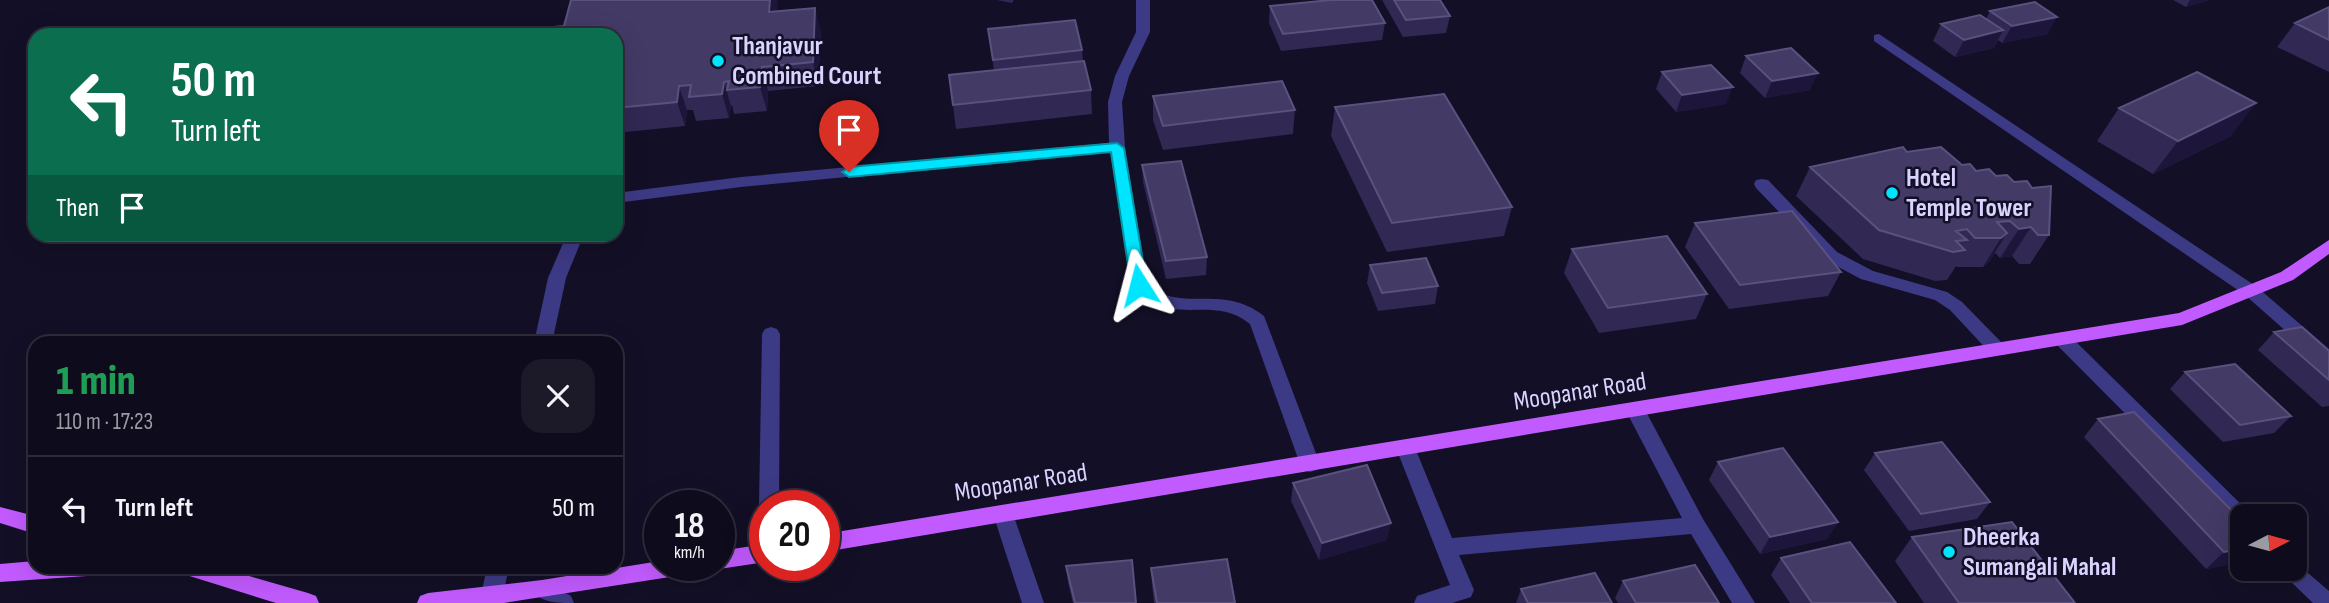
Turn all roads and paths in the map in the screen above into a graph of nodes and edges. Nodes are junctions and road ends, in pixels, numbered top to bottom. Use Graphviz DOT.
graph roads {
  1 [pos="1143,0"];
  2 [pos="1879,38"];
  3 [pos="1117,148"];
  4 [pos="1762,184"];
  5 [pos="623,197"];
  6 [pos="572,242"];
  7 [pos="2329,246"];
  8 [pos="2251,291"];
  9 [pos="771,334"];
  10 [pos="544,336"];
  11 [pos="2062,339"];
  12 [pos="1998,350"];
  13 [pos="2329,359"];
  14 [pos="1636,411"];
  15 [pos="1406,448"];
  16 [pos="1310,464"];
  17 [pos="769,490"];
  18 [pos="2230,506"];
  19 [pos="1003,514"];
  20 [pos="0,515"];
  21 [pos="28,522"];
  22 [pos="1696,525"];
  23 [pos="840,540"];
  24 [pos="1445,547"];
  25 [pos="28,571"];
  26 [pos="644,572"];
  27 [pos="0,573"];
  28 [pos="211,574"];
  29 [pos="497,574"];
  30 [pos="2304,581"];
  31 [pos="542,589"];
  32 [pos="492,596"];
  33 [pos="1465,597"];
  34 [pos="309,603"];
  35 [pos="428,603"];
  36 [pos="563,603"];
  37 [pos="1033,603"];
  38 [pos="1425,603"];
  39 [pos="1744,603"];
  40 [pos="2327,603"];
  1 -- 3 [label="street"];
  2 -- 8 [label="street"];
  3 -- 5 [label="street"];
  3 -- 16 [label="street"];
  4 -- 12 [label="street"];
  6 -- 10 [label="street"];
  7 -- 8 [label="main road, Moopanar Road"];
  8 -- 11 [label="main road, Moopanar Road"];
  8 -- 13 [label="street"];
  9 -- 17 [label="street"];
  11 -- 12 [label="main road, Moopanar Road"];
  11 -- 18 [label="street"];
  12 -- 14 [label="main road, Moopanar Road"];
  14 -- 15 [label="main road, Moopanar Road"];
  14 -- 22 [label="street"];
  15 -- 16 [label="main road, Moopanar Road"];
  15 -- 24 [label="street"];
  16 -- 19 [label="main road, Moopanar Road"];
  19 -- 23 [label="main road, Moopanar Road"];
  19 -- 37 [label="street"];
  20 -- 21 [label="main road"];
  22 -- 24 [label="street"];
  22 -- 39 [label="street"];
  24 -- 33 [label="street"];
  25 -- 27 [label="main road"];
  26 -- 31 [label="main road"];
  28 -- 34 [label="main road"];
  29 -- 32 [label="street"];
  30 -- 40 [label="street"];
  31 -- 32 [label="main road"];
  31 -- 36 [label="street"];
  32 -- 35 [label="main road"];
  33 -- 38 [label="street"];
}
